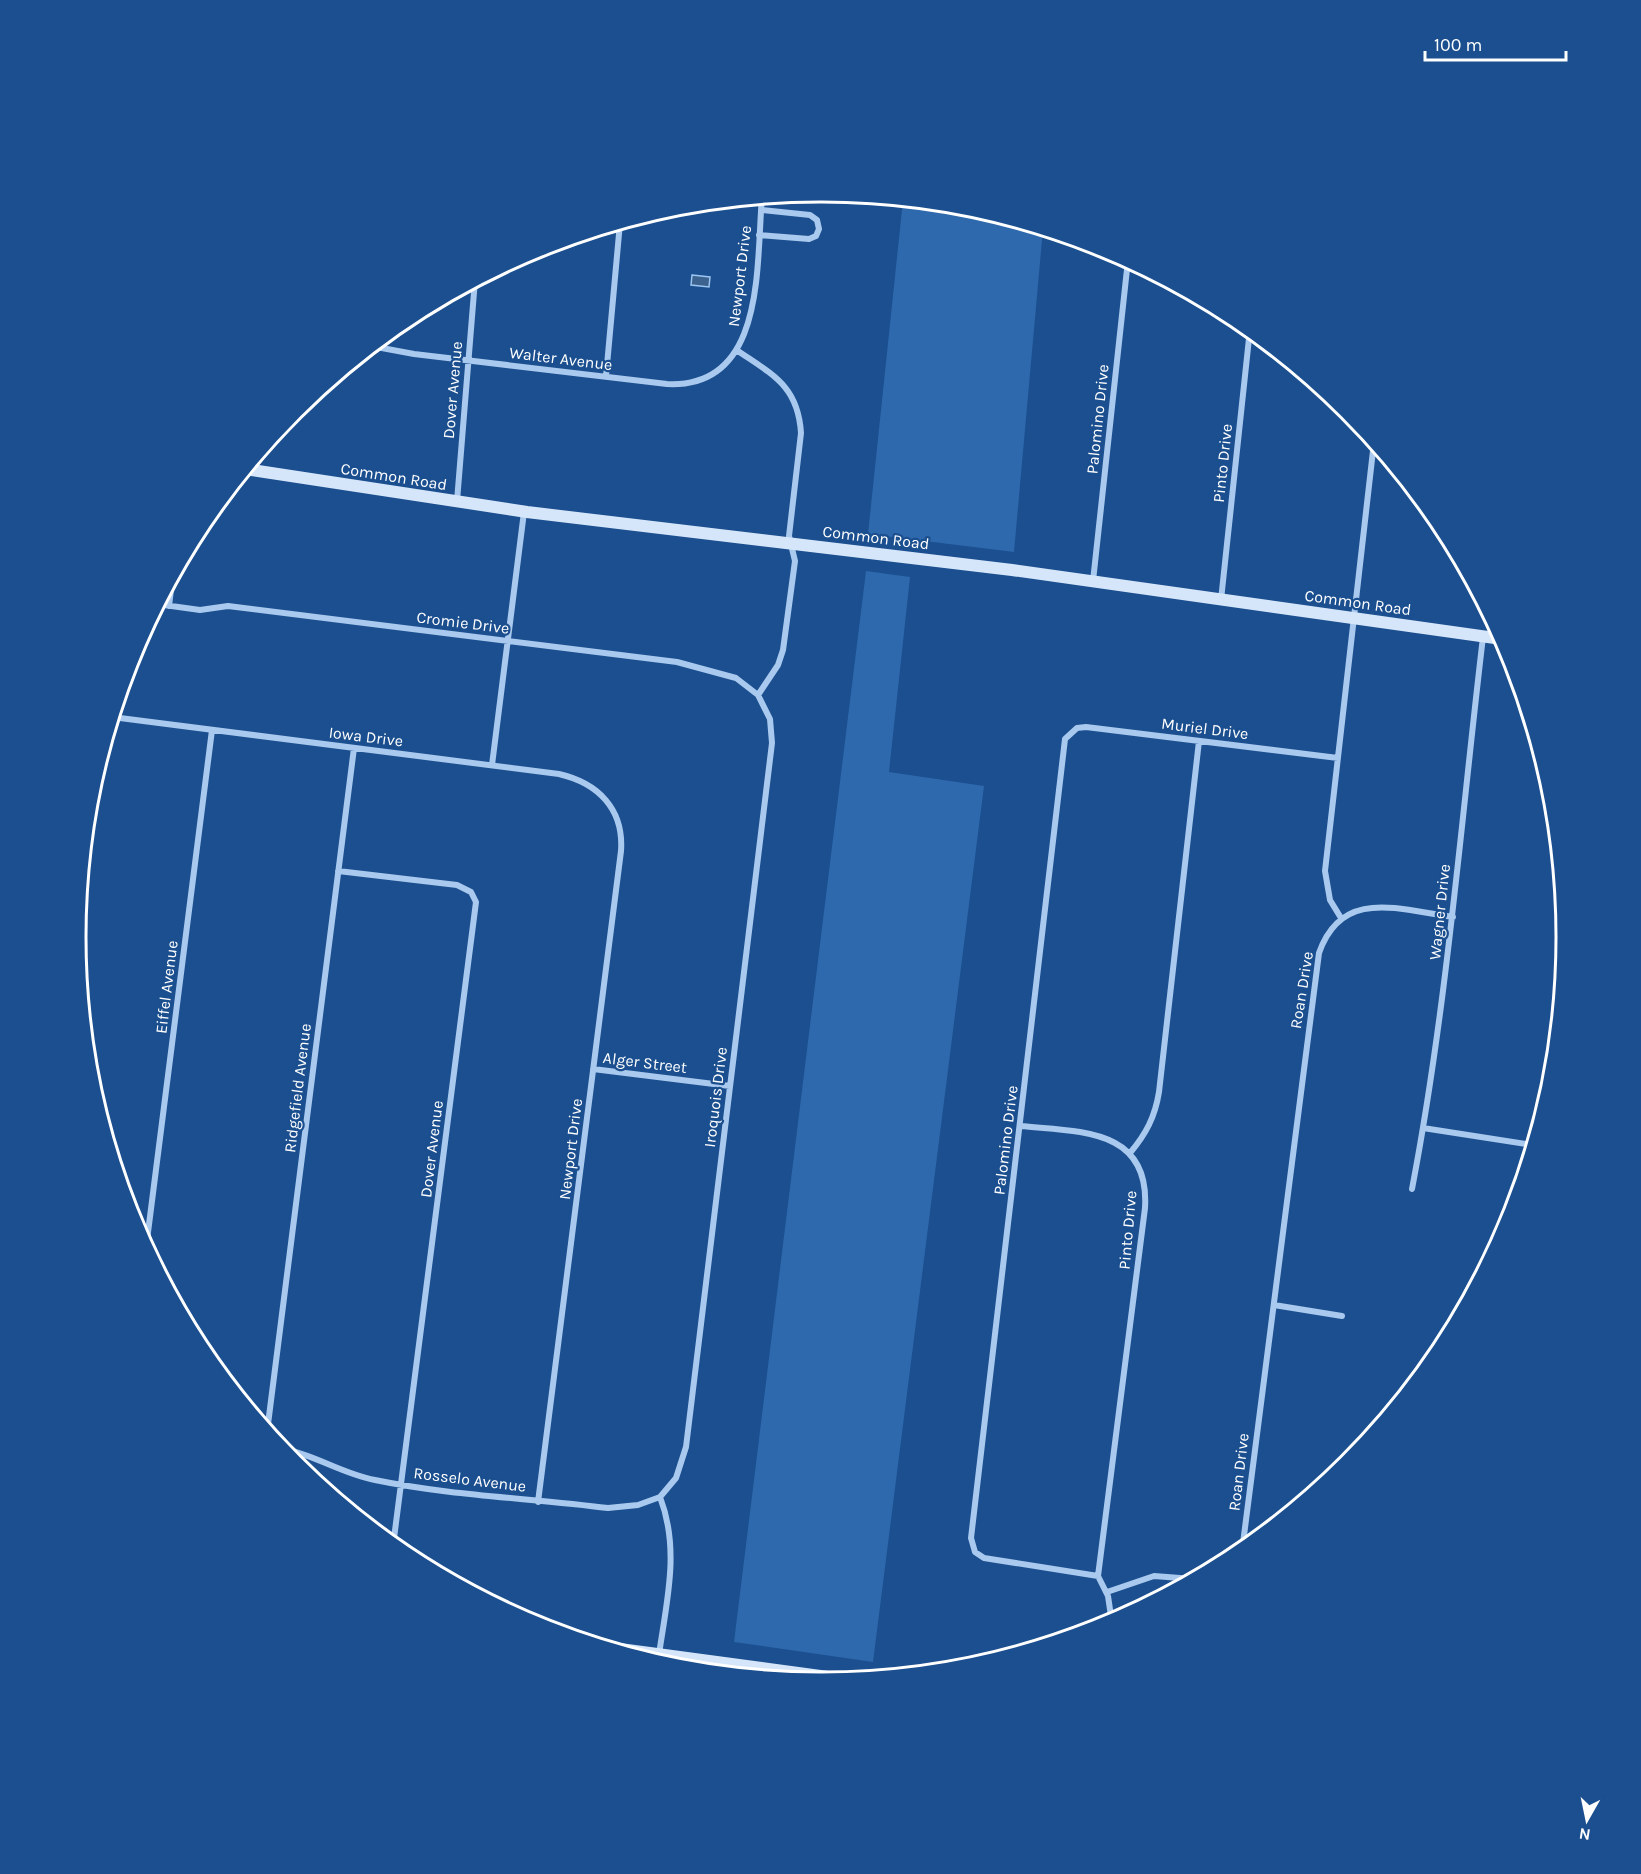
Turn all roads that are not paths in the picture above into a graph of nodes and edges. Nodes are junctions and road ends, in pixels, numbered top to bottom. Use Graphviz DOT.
graph roads {
  1 [pos="761,205"];
  2 [pos="761,210"];
  3 [pos="619,230"];
  4 [pos="759,235"];
  5 [pos="1127,269"];
  6 [pos="474,289"];
  7 [pos="1249,340"];
  8 [pos="382,348"];
  9 [pos="738,351"];
  10 [pos="468,360"];
  11 [pos="606,376"];
  12 [pos="1373,452"];
  13 [pos="253,470"];
  14 [pos="456,502"];
  15 [pos="524,512"];
  16 [pos="792,543"];
  17 [pos="1093,581"];
  18 [pos="170,594"];
  19 [pos="1221,600"];
  20 [pos="165,605"];
  21 [pos="169,606"];
  22 [pos="1356,618"];
  23 [pos="1492,638"];
  24 [pos="1493,640"];
  25 [pos="508,641"];
  26 [pos="758,695"];
  27 [pos="120,718"];
  28 [pos="212,730"];
  29 [pos="1070,732"];
  30 [pos="1198,741"];
  31 [pos="354,748"];
  32 [pos="1338,758"];
  33 [pos="492,765"];
  34 [pos="608,802"];
  35 [pos="338,871"];
  36 [pos="1453,917"];
  37 [pos="1341,918"];
  38 [pos="593,1069"];
  39 [pos="730,1086"];
  40 [pos="1021,1126"];
  41 [pos="1424,1128"];
  42 [pos="1525,1144"];
  43 [pos="1130,1153"];
  44 [pos="1412,1189"];
  45 [pos="148,1233"];
  46 [pos="1274,1305"];
  47 [pos="1342,1316"];
  48 [pos="268,1422"];
  49 [pos="296,1452"];
  50 [pos="400,1484"];
  51 [pos="660,1497"];
  52 [pos="538,1502"];
  53 [pos="394,1535"];
  54 [pos="1244,1537"];
  55 [pos="1098,1576"];
  56 [pos="1180,1578"];
  57 [pos="1107,1592"];
  58 [pos="1110,1612"];
  59 [pos="659,1654"];
  60 [pos="661,1654"];
  61 [pos="779,1670"];
  1 -- 2 [label="street, Newport Drive"];
  2 -- 4 [label="street, Newport Drive"];
  2 -- 4 [label="street"];
  3 -- 11 [label="street"];
  4 -- 9 [label="street, Newport Drive"];
  5 -- 17 [label="street, Palomino Drive"];
  6 -- 10 [label="street, Dover Avenue"];
  7 -- 19 [label="street, Pinto Drive"];
  8 -- 10 [label="street, Walter Avenue"];
  9 -- 11 [label="street, Walter Avenue"];
  9 -- 16 [label="street, Newport Drive"];
  10 -- 11 [label="street, Walter Avenue"];
  10 -- 14 [label="street, Dover Avenue"];
  12 -- 22 [label="street"];
  13 -- 14 [label="street, Common Road"];
  14 -- 15 [label="street, Common Road"];
  15 -- 16 [label="street, Common Road"];
  15 -- 25 [label="street"];
  16 -- 17 [label="street, Common Road"];
  16 -- 26 [label="street"];
  17 -- 19 [label="street, Common Road"];
  18 -- 21 [label="street"];
  19 -- 22 [label="street, Common Road"];
  20 -- 21 [label="street, Cromie Drive"];
  21 -- 25 [label="street, Cromie Drive"];
  22 -- 23 [label="street, Common Road"];
  22 -- 32 [label="street"];
  24 -- 36 [label="street, Wagner Drive"];
  25 -- 26 [label="street, Cromie Drive"];
  25 -- 33 [label="street"];
  26 -- 39 [label="street, Iroquois Drive"];
  27 -- 28 [label="street, Iowa Drive"];
  28 -- 31 [label="street, Iowa Drive"];
  28 -- 45 [label="street, Eiffel Avenue"];
  29 -- 30 [label="street, Muriel Drive"];
  29 -- 40 [label="street, Palomino Drive"];
  30 -- 32 [label="street, Muriel Drive"];
  30 -- 43 [label="street"];
  31 -- 33 [label="street, Iowa Drive"];
  31 -- 35 [label="street, Ridgefield Avenue"];
  32 -- 37 [label="street"];
  33 -- 34 [label="street, Iowa Drive"];
  34 -- 38 [label="street, Newport Drive"];
  35 -- 48 [label="street, Ridgefield Avenue"];
  35 -- 50 [label="street, Dover Avenue"];
  36 -- 37 [label="street"];
  36 -- 41 [label="street, Wagner Drive"];
  37 -- 46 [label="street, Roan Drive"];
  38 -- 39 [label="street, Alger Street"];
  38 -- 52 [label="street, Newport Drive"];
  39 -- 51 [label="street, Iroquois Drive"];
  40 -- 43 [label="street"];
  40 -- 55 [label="street, Palomino Drive"];
  41 -- 42 [label="street"];
  41 -- 44 [label="street, Wagner Drive"];
  43 -- 55 [label="street, Pinto Drive"];
  46 -- 47 [label="street"];
  46 -- 54 [label="street, Roan Drive"];
  49 -- 50 [label="street, Rosselo Avenue"];
  50 -- 52 [label="street, Rosselo Avenue"];
  50 -- 53 [label="street, Dover Avenue"];
  51 -- 52 [label="street, Rosselo Avenue"];
  51 -- 59 [label="street"];
  55 -- 57 [label="street"];
  56 -- 57 [label="street"];
  57 -- 58 [label="street"];
  60 -- 61 [label="street"];
}
